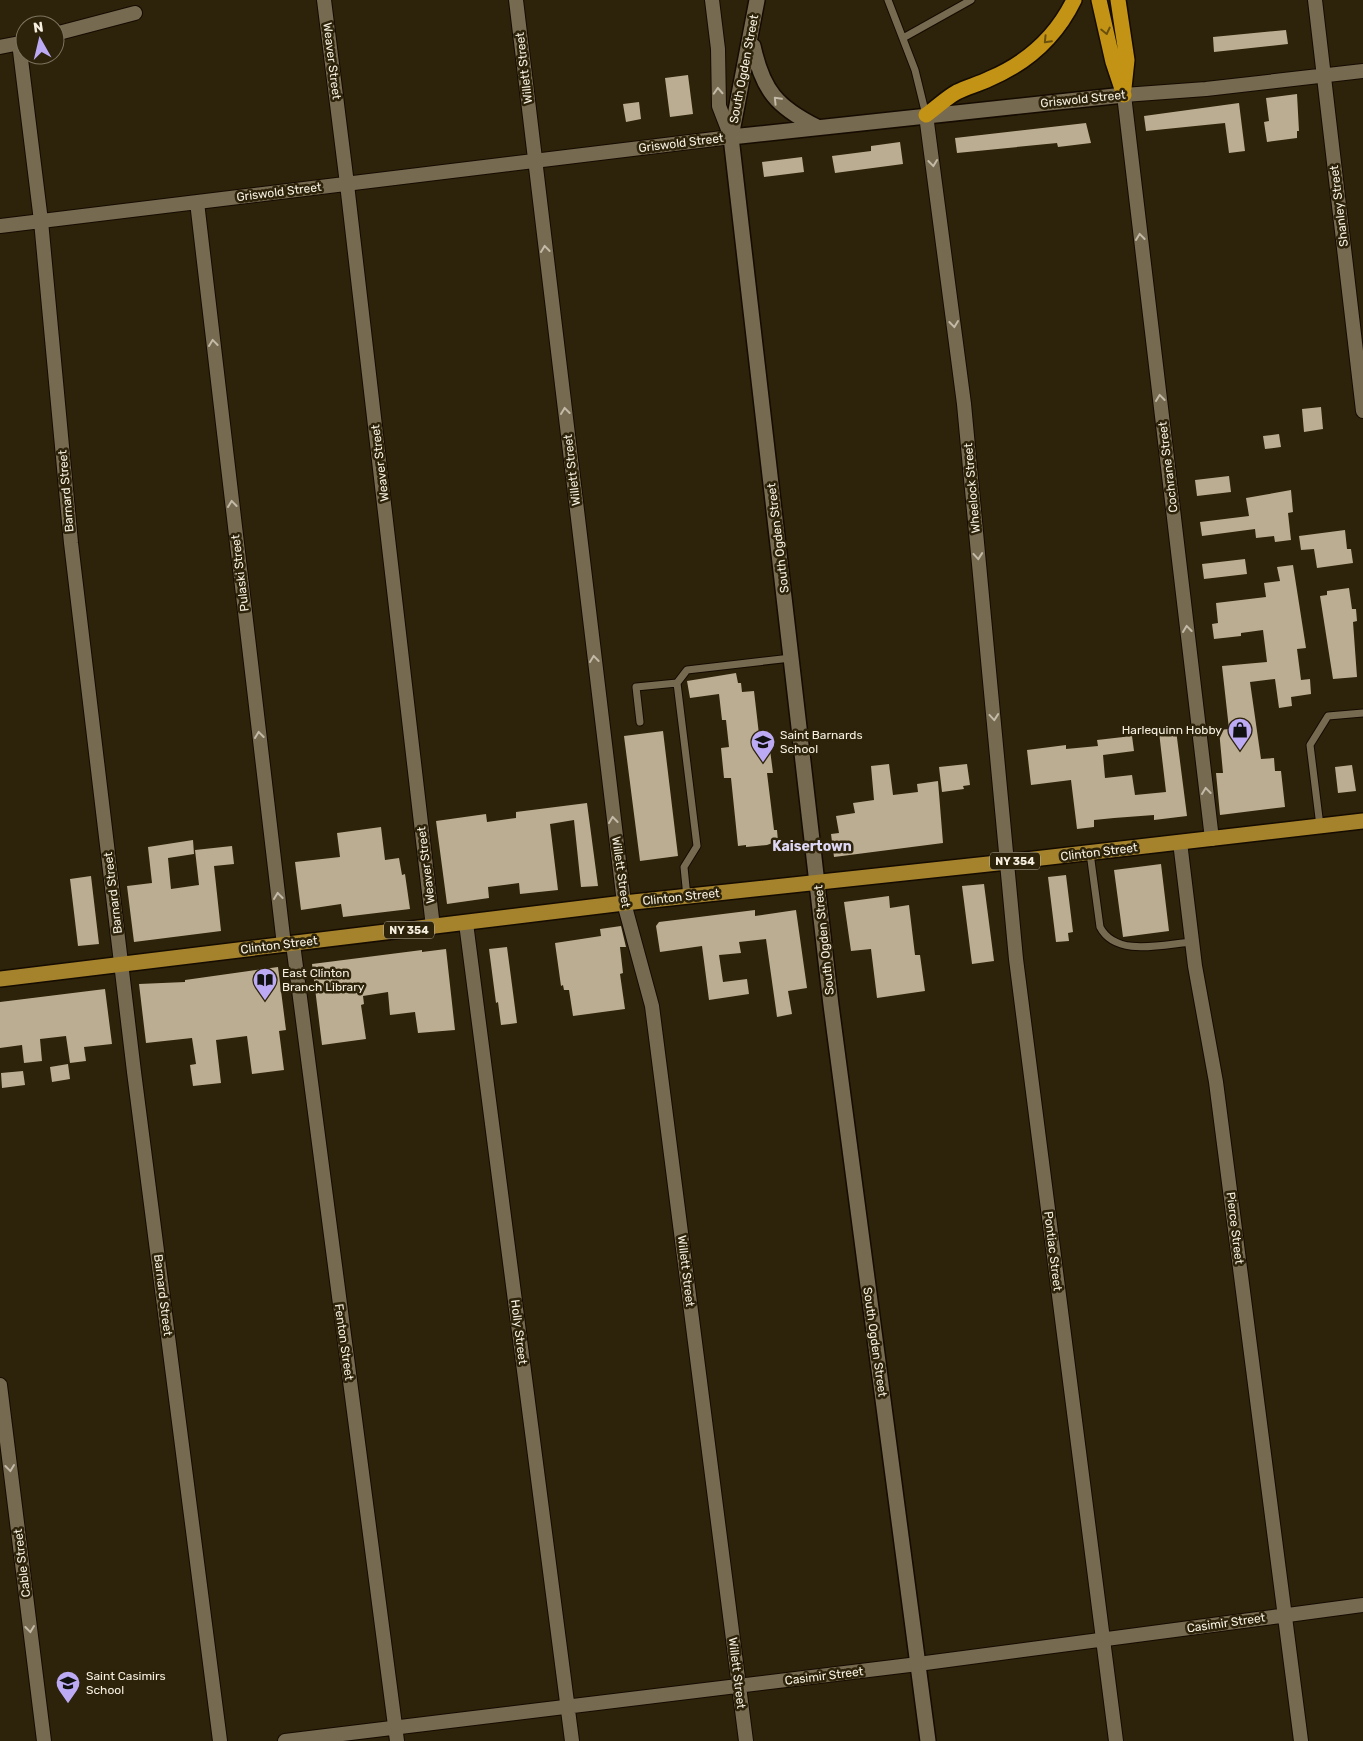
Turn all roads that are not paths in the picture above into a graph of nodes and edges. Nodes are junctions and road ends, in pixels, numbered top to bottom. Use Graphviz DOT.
graph roads {
  1 [pos="324,0"];
  2 [pos="516,0"];
  3 [pos="712,0"];
  4 [pos="757,0"];
  5 [pos="888,0"];
  6 [pos="971,0"];
  7 [pos="1074,0"];
  8 [pos="1099,0"];
  9 [pos="1118,0"];
  10 [pos="1315,0"];
  11 [pos="135,13"];
  12 [pos="65,31"];
  13 [pos="903,38"];
  14 [pos="751,40"];
  15 [pos="15,44"];
  16 [pos="0,47"];
  17 [pos="24,65"];
  18 [pos="1363,71"];
  19 [pos="1323,75"];
  20 [pos="1124,95"];
  21 [pos="926,115"];
  22 [pos="817,127"];
  23 [pos="731,137"];
  24 [pos="534,161"];
  25 [pos="347,184"];
  26 [pos="197,202"];
  27 [pos="42,221"];
  28 [pos="0,226"];
  29 [pos="1363,411"];
  30 [pos="792,658"];
  31 [pos="677,683"];
  32 [pos="1363,713"];
  33 [pos="640,722"];
  34 [pos="1363,821"];
  35 [pos="1320,826"];
  36 [pos="1212,839"];
  37 [pos="1180,842"];
  38 [pos="1090,853"];
  39 [pos="1007,862"];
  40 [pos="818,883"];
  41 [pos="687,897"];
  42 [pos="624,903"];
  43 [pos="466,923"];
  44 [pos="433,927"];
  45 [pos="1192,942"];
  46 [pos="288,944"];
  47 [pos="121,965"];
  48 [pos="0,979"];
  49 [pos="0,1385"];
  50 [pos="1363,1605"];
  51 [pos="1286,1615"];
  52 [pos="1103,1640"];
  53 [pos="918,1664"];
  54 [pos="739,1686"];
  55 [pos="567,1707"];
  56 [pos="396,1734"];
  57 [pos="44,1741"];
  58 [pos="220,1741"];
  59 [pos="285,1741"];
  60 [pos="572,1741"];
  61 [pos="746,1741"];
  62 [pos="928,1741"];
  63 [pos="1116,1741"];
  64 [pos="1301,1741"];
  1 -- 25 [label="street, Weaver Street"];
  2 -- 24 [label="street, Willett Street"];
  23 -- 3 [label="street, South Ogden Street, one-way"];
  4 -- 14 [label="street, South Ogden Street"];
  5 -- 13 [label="lane"];
  6 -- 13 [label="lane"];
  7 -- 21 [label="highway, one-way"];
  8 -- 20 [label="highway, one-way"];
  9 -- 20 [label="highway"];
  10 -- 19 [label="street, Shanley Street"];
  11 -- 12 [label="street"];
  13 -- 21 [label="lane"];
  22 -- 14 [label="street, one-way"];
  14 -- 23 [label="street, South Ogden Street"];
  15 -- 16 [label="street"];
  17 -- 27 [label="street, Barnard Street"];
  18 -- 19 [label="street, Griswold Street"];
  19 -- 20 [label="street, Griswold Street"];
  19 -- 29 [label="street, Shanley Street"];
  20 -- 21 [label="street, Griswold Street"];
  36 -- 20 [label="street, Cochrane Street, one-way"];
  21 -- 22 [label="street, Griswold Street"];
  21 -- 39 [label="street, Wheelock Street, one-way"];
  22 -- 23 [label="street, Griswold Street"];
  23 -- 24 [label="street, Griswold Street"];
  23 -- 30 [label="street, South Ogden Street"];
  24 -- 25 [label="street, Griswold Street"];
  42 -- 24 [label="street, Willett Street, one-way"];
  25 -- 26 [label="street, Griswold Street"];
  25 -- 44 [label="street, Weaver Street"];
  26 -- 27 [label="street, Griswold Street"];
  46 -- 26 [label="street, Pulaski Street, one-way"];
  27 -- 28 [label="street, Griswold Street"];
  27 -- 47 [label="street, Barnard Street"];
  30 -- 31 [label="lane"];
  30 -- 40 [label="street, South Ogden Street"];
  31 -- 33 [label="lane"];
  31 -- 41 [label="lane"];
  32 -- 35 [label="lane"];
  34 -- 35 [label="main road, Clinton Street / NY 354"];
  35 -- 36 [label="main road, Clinton Street / NY 354"];
  36 -- 37 [label="main road, Clinton Street / NY 354"];
  37 -- 38 [label="main road, Clinton Street / NY 354"];
  37 -- 45 [label="street, Pierce Street"];
  38 -- 39 [label="main road, Clinton Street / NY 354"];
  38 -- 45 [label="lane"];
  39 -- 40 [label="main road, Clinton Street / NY 354"];
  39 -- 52 [label="street, Pontiac Street"];
  40 -- 41 [label="main road, Clinton Street / NY 354"];
  40 -- 53 [label="street, South Ogden Street"];
  41 -- 42 [label="main road, Clinton Street / NY 354"];
  42 -- 43 [label="main road, Clinton Street / NY 354"];
  42 -- 54 [label="street, Willett Street"];
  43 -- 44 [label="main road, Clinton Street / NY 354"];
  43 -- 55 [label="street, Holly Street"];
  44 -- 46 [label="main road, Clinton Street / NY 354"];
  45 -- 51 [label="street, Pierce Street"];
  46 -- 47 [label="main road, Clinton Street / NY 354"];
  46 -- 56 [label="street, Fenton Street"];
  47 -- 48 [label="main road, Clinton Street / NY 354"];
  47 -- 58 [label="street, Barnard Street"];
  49 -- 57 [label="street, Cable Street, one-way"];
  50 -- 51 [label="street, Casimir Street"];
  51 -- 52 [label="street, Casimir Street"];
  51 -- 64 [label="street, Pierce Street"];
  52 -- 53 [label="street, Casimir Street"];
  52 -- 63 [label="street, Pontiac Street"];
  53 -- 54 [label="street, Casimir Street"];
  53 -- 62 [label="street, South Ogden Street"];
  54 -- 55 [label="street, Casimir Street"];
  54 -- 61 [label="street, Willett Street"];
  55 -- 56 [label="street, Casimir Street"];
  55 -- 60 [label="street, Holly Street"];
  56 -- 59 [label="street, Casimir Street"];
}
